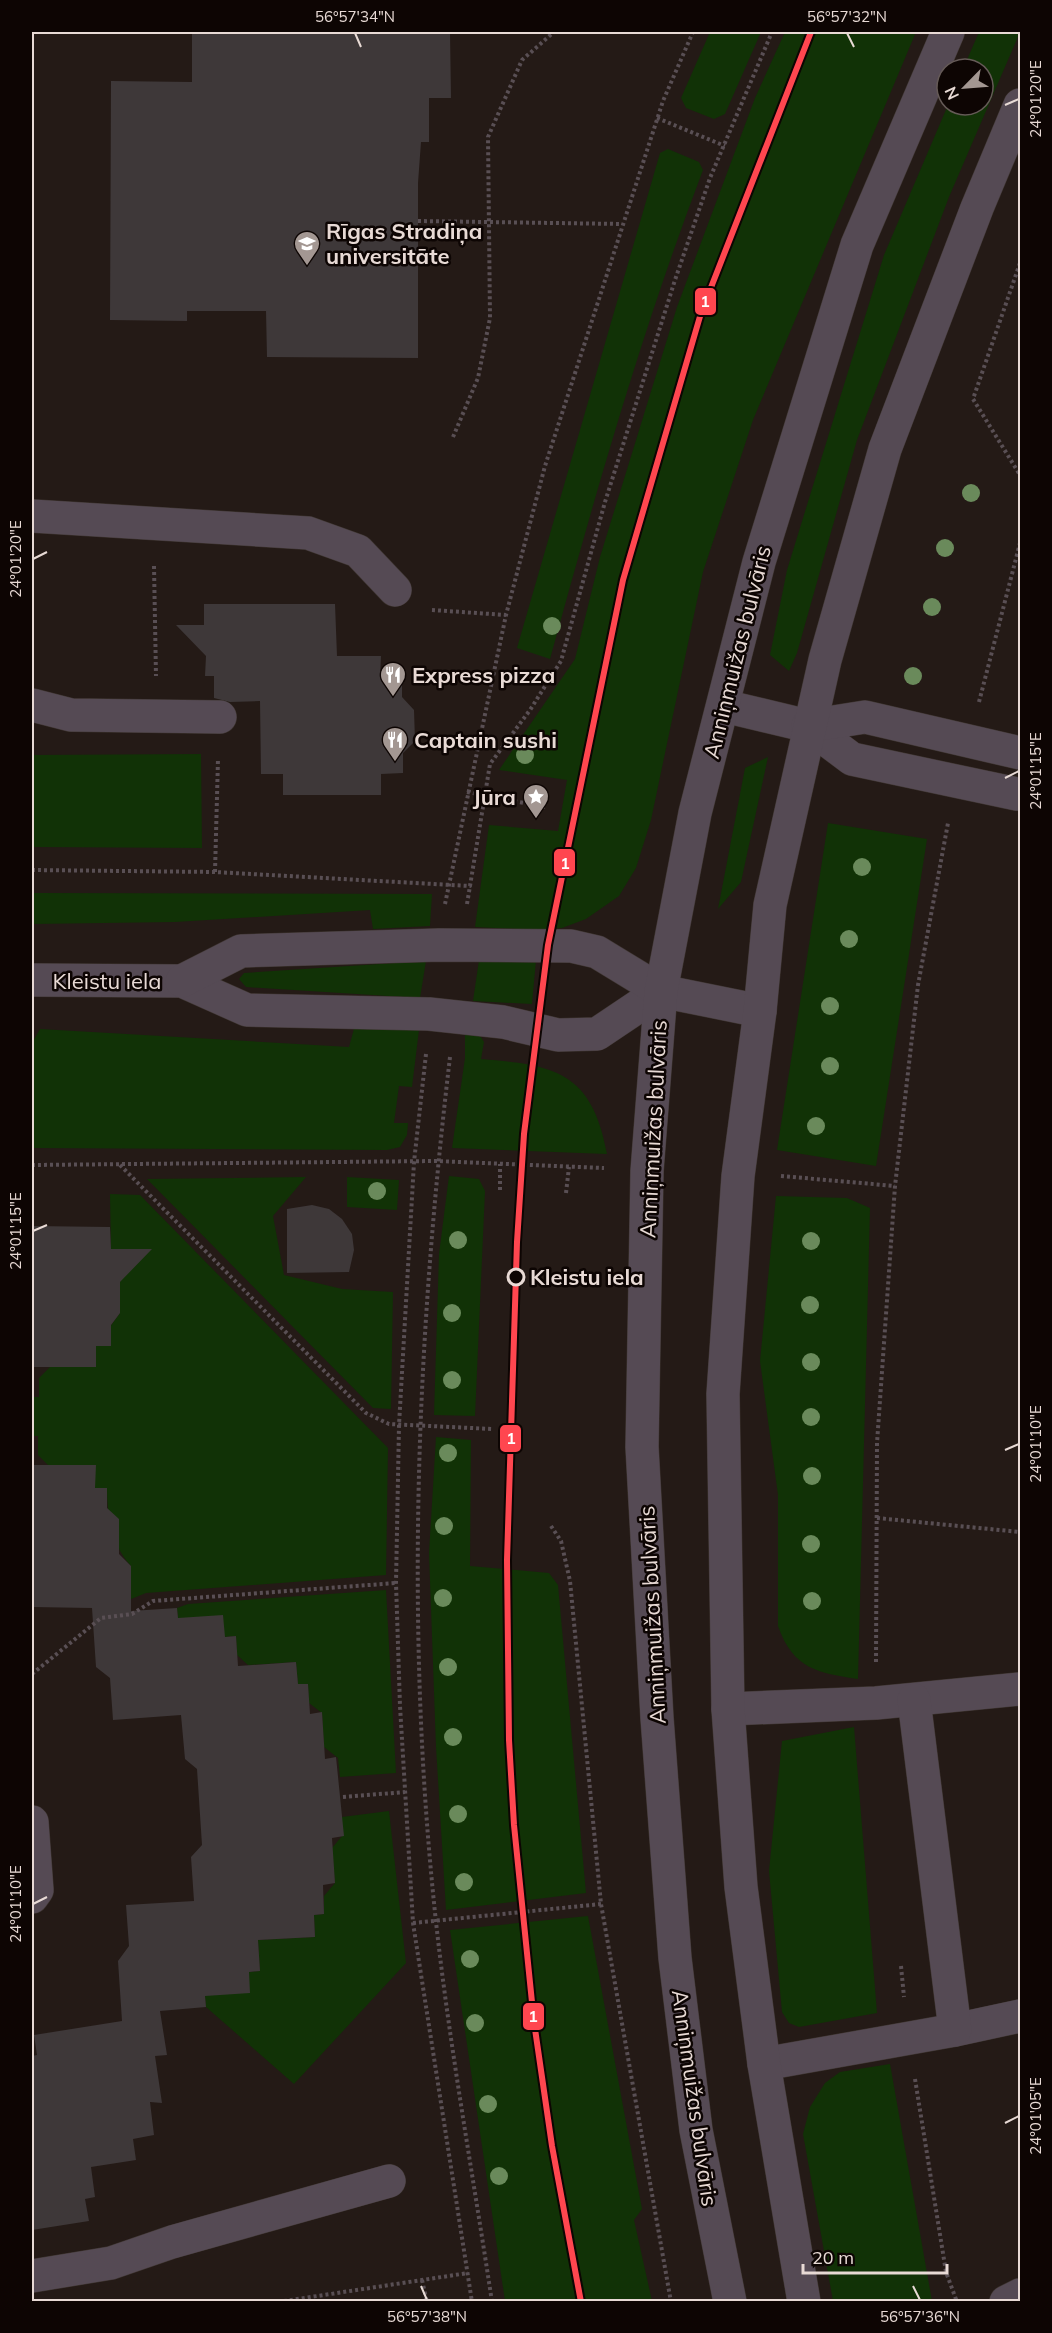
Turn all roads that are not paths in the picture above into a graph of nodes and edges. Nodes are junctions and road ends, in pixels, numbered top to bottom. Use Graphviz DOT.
graph roads {
  1 [pos="948,32"];
  2 [pos="1020,105"];
  3 [pos="32,516"];
  4 [pos="395,590"];
  5 [pos="32,705"];
  6 [pos="724,706"];
  7 [pos="220,717"];
  8 [pos="808,726"];
  9 [pos="1020,753"];
  10 [pos="1017,794"];
  11 [pos="32,980"];
  12 [pos="182,981"];
  13 [pos="661,991"];
  14 [pos="760,1011"];
  15 [pos="1020,1689"];
  16 [pos="914,1700"];
  17 [pos="728,1709"];
  18 [pos="32,1822"];
  19 [pos="32,1897"];
  20 [pos="1020,2016"];
  21 [pos="955,2030"];
  22 [pos="764,2064"];
  23 [pos="389,2181"];
  24 [pos="32,2276"];
  25 [pos="1020,2295"];
  26 [pos="730,2301"];
  27 [pos="804,2301"];
  28 [pos="1006,2301"];
  1 -- 6 [label="street, Anniņmuižas bulvāris"];
  2 -- 8 [label="street"];
  3 -- 4 [label="street"];
  5 -- 7 [label="street"];
  6 -- 8 [label="street"];
  6 -- 13 [label="street, Anniņmuižas bulvāris"];
  8 -- 9 [label="street"];
  8 -- 10 [label="street"];
  8 -- 14 [label="street"];
  11 -- 12 [label="street, Kleistu iela"];
  12 -- 13 [label="street, Kleistu iela"];
  12 -- 13 [label="street, Kleistu iela"];
  13 -- 14 [label="street, Kleistu iela"];
  13 -- 26 [label="street, Anniņmuižas bulvāris"];
  14 -- 17 [label="street"];
  15 -- 16 [label="street"];
  16 -- 17 [label="street"];
  16 -- 21 [label="street"];
  17 -- 22 [label="street"];
  18 -- 19 [label="street"];
  20 -- 21 [label="street"];
  21 -- 22 [label="street"];
  22 -- 27 [label="street"];
  23 -- 24 [label="street"];
  25 -- 28 [label="street"];
}
